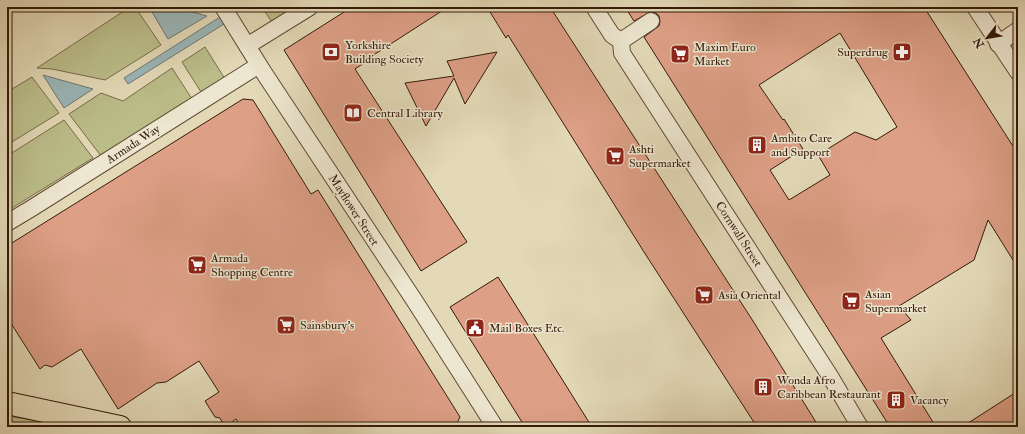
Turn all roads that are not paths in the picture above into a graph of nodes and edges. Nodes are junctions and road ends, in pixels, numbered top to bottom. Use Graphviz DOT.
graph roads {
  1 [pos="223,7"];
  2 [pos="310,7"];
  3 [pos="594,7"];
  4 [pos="975,7"];
  5 [pos="651,21"];
  6 [pos="1018,30"];
  7 [pos="621,41"];
  8 [pos="998,44"];
  9 [pos="248,46"];
  10 [pos="259,65"];
  11 [pos="1018,72"];
  12 [pos="7,223"];
  13 [pos="7,403"];
  14 [pos="485,420"];
  15 [pos="120,427"];
  16 [pos="495,427"];
  17 [pos="860,427"];
  1 -- 9 [label="street, Mayflower Street"];
  2 -- 9 [label="street"];
  3 -- 7 [label="street"];
  4 -- 8 [label="street"];
  5 -- 7 [label="street"];
  6 -- 8 [label="street"];
  7 -- 17 [label="street, Cornwall Street"];
  8 -- 11 [label="street"];
  9 -- 10 [label="street, Mayflower Street"];
  10 -- 12 [label="street, Armada Way"];
  10 -- 14 [label="street, Mayflower Street"];
  13 -- 15 [label="main road"];
  14 -- 16 [label="street, Mayflower Street"];
}
